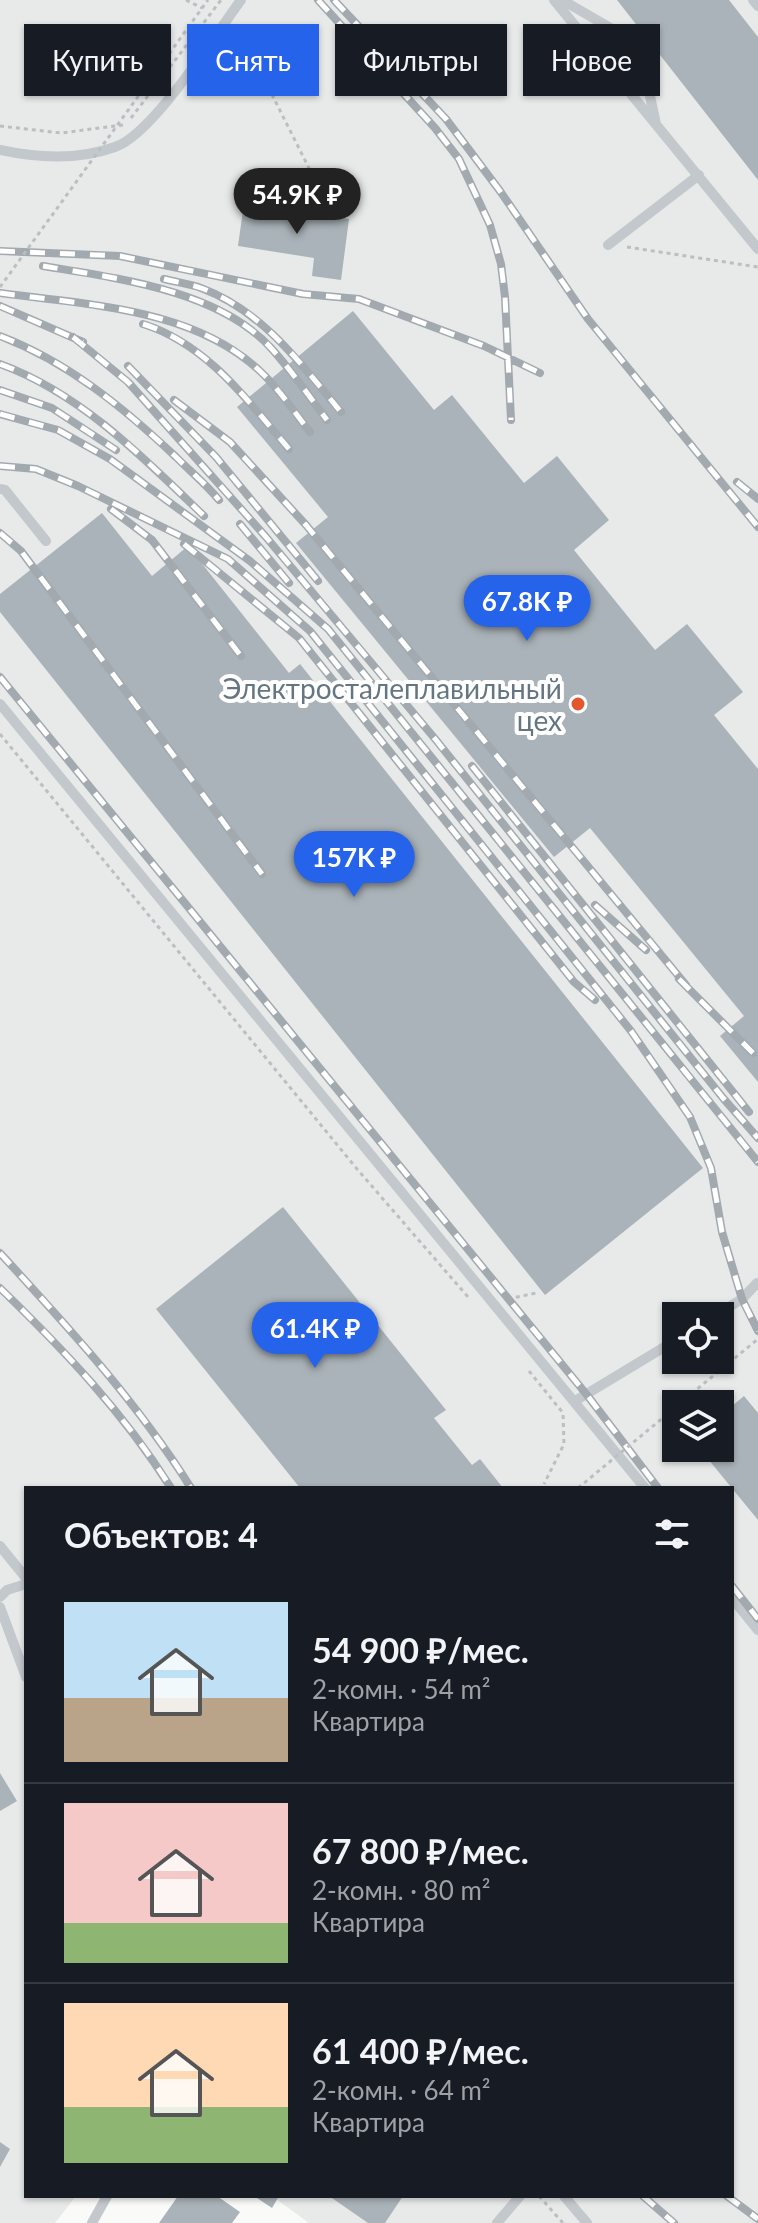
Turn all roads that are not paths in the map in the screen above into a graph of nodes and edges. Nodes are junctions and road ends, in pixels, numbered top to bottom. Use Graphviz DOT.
graph roads {
  1 [pos="241,0"];
  2 [pos="554,0"];
  3 [pos="562,0"];
  4 [pos="753,0"];
  5 [pos="758,6"];
  6 [pos="656,126"];
  7 [pos="0,150"];
  8 [pos="699,175"];
  9 [pos="608,245"];
  10 [pos="758,249"];
  11 [pos="0,489"];
  12 [pos="46,541"];
  13 [pos="0,704"];
  14 [pos="758,1285"];
  15 [pos="734,1304"];
  16 [pos="662,1348"];
  17 [pos="575,1401"];
  18 [pos="643,1486"];
  19 [pos="0,1546"];
  20 [pos="24,1578"];
  21 [pos="24,1582"];
  22 [pos="0,1597"];
  23 [pos="734,1600"];
  24 [pos="0,1607"];
  25 [pos="758,1630"];
  26 [pos="24,1672"];
  27 [pos="106,2198"];
  28 [pos="518,2198"];
  29 [pos="566,2198"];
  30 [pos="92,2223"];
  31 [pos="497,2223"];
  32 [pos="587,2223"];
  1 -- 7 [label="lane"];
  2 -- 6 [label="lane"];
  3 -- 6 [label="lane"];
  4 -- 5 [label="lane"];
  6 -- 8 [label="lane"];
  8 -- 9 [label="lane"];
  8 -- 10 [label="lane"];
  11 -- 12 [label="lane"];
  13 -- 17 [label="lane"];
  14 -- 15 [label="lane"];
  16 -- 17 [label="lane"];
  17 -- 18 [label="lane"];
  19 -- 20 [label="lane"];
  21 -- 22 [label="lane"];
  23 -- 25 [label="lane"];
  24 -- 26 [label="lane"];
  27 -- 30 [label="lane"];
  28 -- 31 [label="lane"];
  29 -- 32 [label="lane"];
}
